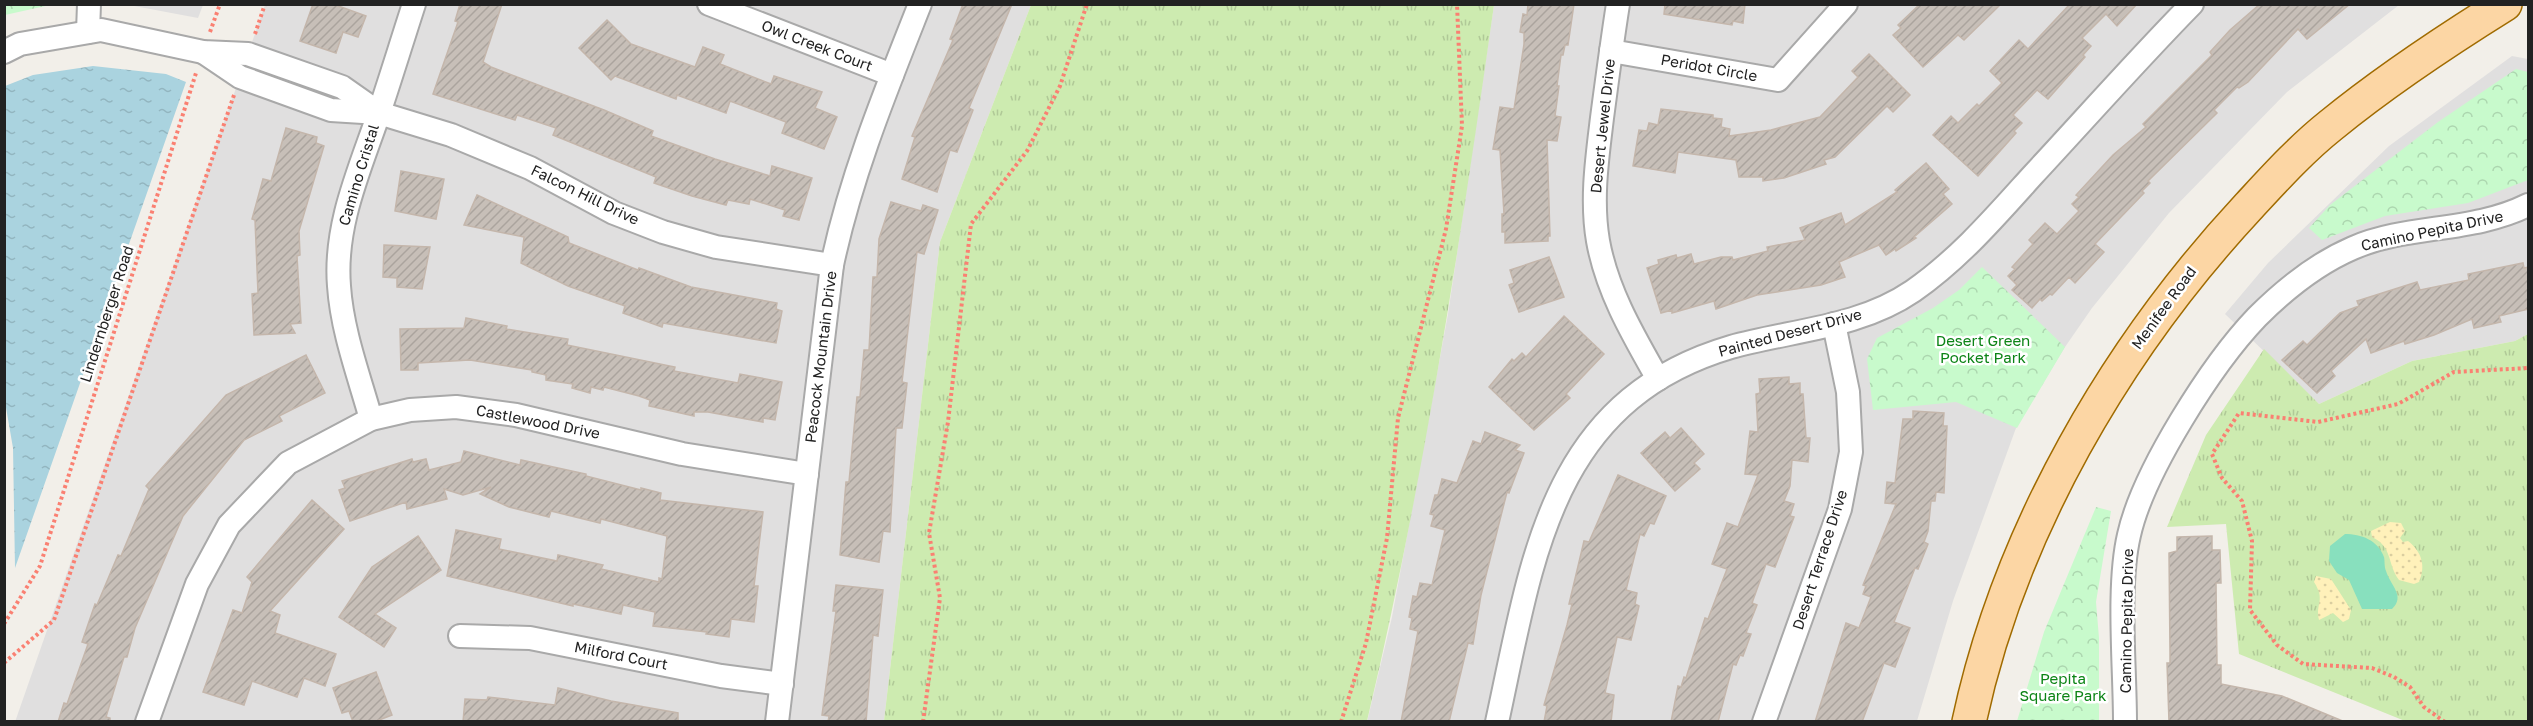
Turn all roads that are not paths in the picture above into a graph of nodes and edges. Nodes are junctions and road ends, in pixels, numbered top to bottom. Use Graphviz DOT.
graph roads {
  1 [pos="89,4"];
  2 [pos="414,4"];
  3 [pos="709,4"];
  4 [pos="920,4"];
  5 [pos="1618,4"];
  6 [pos="1846,4"];
  7 [pos="2192,4"];
  8 [pos="2505,4"];
  9 [pos="88,32"];
  10 [pos="1611,51"];
  11 [pos="4,52"];
  12 [pos="203,52"];
  13 [pos="892,75"];
  14 [pos="379,112"];
  15 [pos="2529,204"];
  16 [pos="832,265"];
  17 [pos="1834,324"];
  18 [pos="1658,379"];
  19 [pos="371,419"];
  20 [pos="807,474"];
  21 [pos="460,636"];
  22 [pos="782,684"];
  23 [pos="152,720"];
  24 [pos="777,722"];
  25 [pos="1497,722"];
  26 [pos="1764,722"];
  27 [pos="1969,722"];
  28 [pos="2126,722"];
  1 -- 9 [label="street"];
  2 -- 14 [label="street, Camino Cristal"];
  3 -- 13 [label="street, Owl Creek Court"];
  4 -- 13 [label="street, Peacock Mountain Drive"];
  5 -- 10 [label="street, Desert Jewel Drive"];
  6 -- 10 [label="street, Peridot Circle"];
  7 -- 17 [label="street, Painted Desert Drive"];
  8 -- 27 [label="main road, Menifee Road"];
  9 -- 11 [label="street, Falcon Hill Drive"];
  9 -- 12 [label="street, Falcon Hill Drive"];
  10 -- 18 [label="street, Desert Jewel Drive"];
  12 -- 14 [label="street, Falcon Hill Drive"];
  12 -- 14 [label="street, Falcon Hill Drive"];
  13 -- 16 [label="street, Peacock Mountain Drive"];
  14 -- 16 [label="street, Falcon Hill Drive"];
  14 -- 19 [label="street, Camino Cristal"];
  15 -- 28 [label="street, Camino Pepita Drive"];
  16 -- 20 [label="street, Peacock Mountain Drive"];
  17 -- 18 [label="street, Painted Desert Drive"];
  17 -- 26 [label="street, Desert Terrace Drive"];
  18 -- 25 [label="street, Painted Desert Drive"];
  19 -- 20 [label="street, Castlewood Drive"];
  19 -- 23 [label="street, Castlewood Drive"];
  20 -- 22 [label="street, Peacock Mountain Drive"];
  21 -- 22 [label="street, Milford Court"];
  22 -- 24 [label="street, Peacock Mountain Drive"];
}
